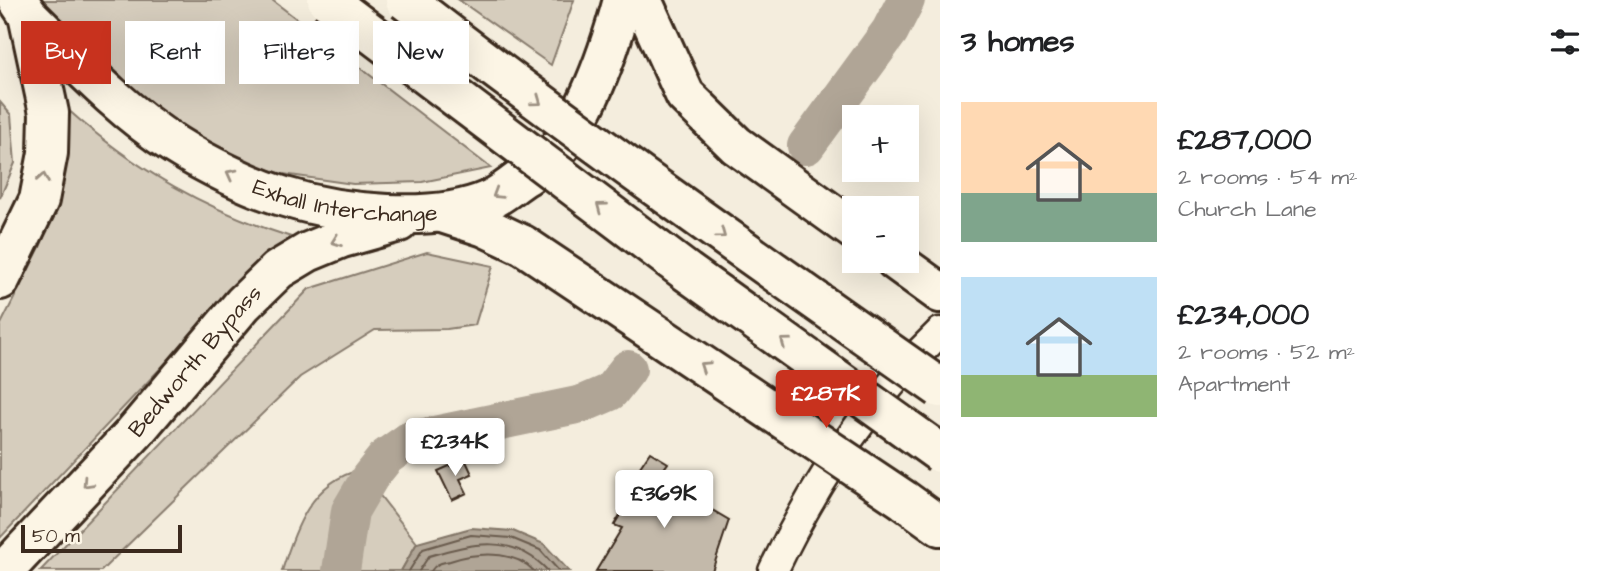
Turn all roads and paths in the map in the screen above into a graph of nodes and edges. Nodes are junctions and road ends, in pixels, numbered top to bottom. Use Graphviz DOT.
graph roads {
  1 [pos="327,0"];
  2 [pos="405,0"];
  3 [pos="623,0"];
  4 [pos="642,0"];
  5 [pos="23,8"];
  6 [pos="433,214"];
  7 [pos="842,221"];
  8 [pos="912,273"];
  9 [pos="0,280"];
  10 [pos="940,293"];
  11 [pos="940,332"];
  12 [pos="940,388"];
  13 [pos="940,453"];
  14 [pos="940,526"];
  15 [pos="4,571"];
  16 [pos="773,571"];
  13 -- 1 [label="highway, one-way, bridge"];
  2 -- 12 [label="highway, one-way, bridge"];
  3 -- 6 [label="highway, Exhall Interchange, one-way"];
  4 -- 7 [label="highway"];
  6 -- 5 [label="highway, Exhall Interchange, one-way"];
  9 -- 5 [label="highway, one-way"];
  14 -- 6 [label="highway, one-way, bridge"];
  6 -- 15 [label="highway, Bedworth Bypass, one-way"];
  8 -- 10 [label="highway"];
  11 -- 16 [label="street"];
}
